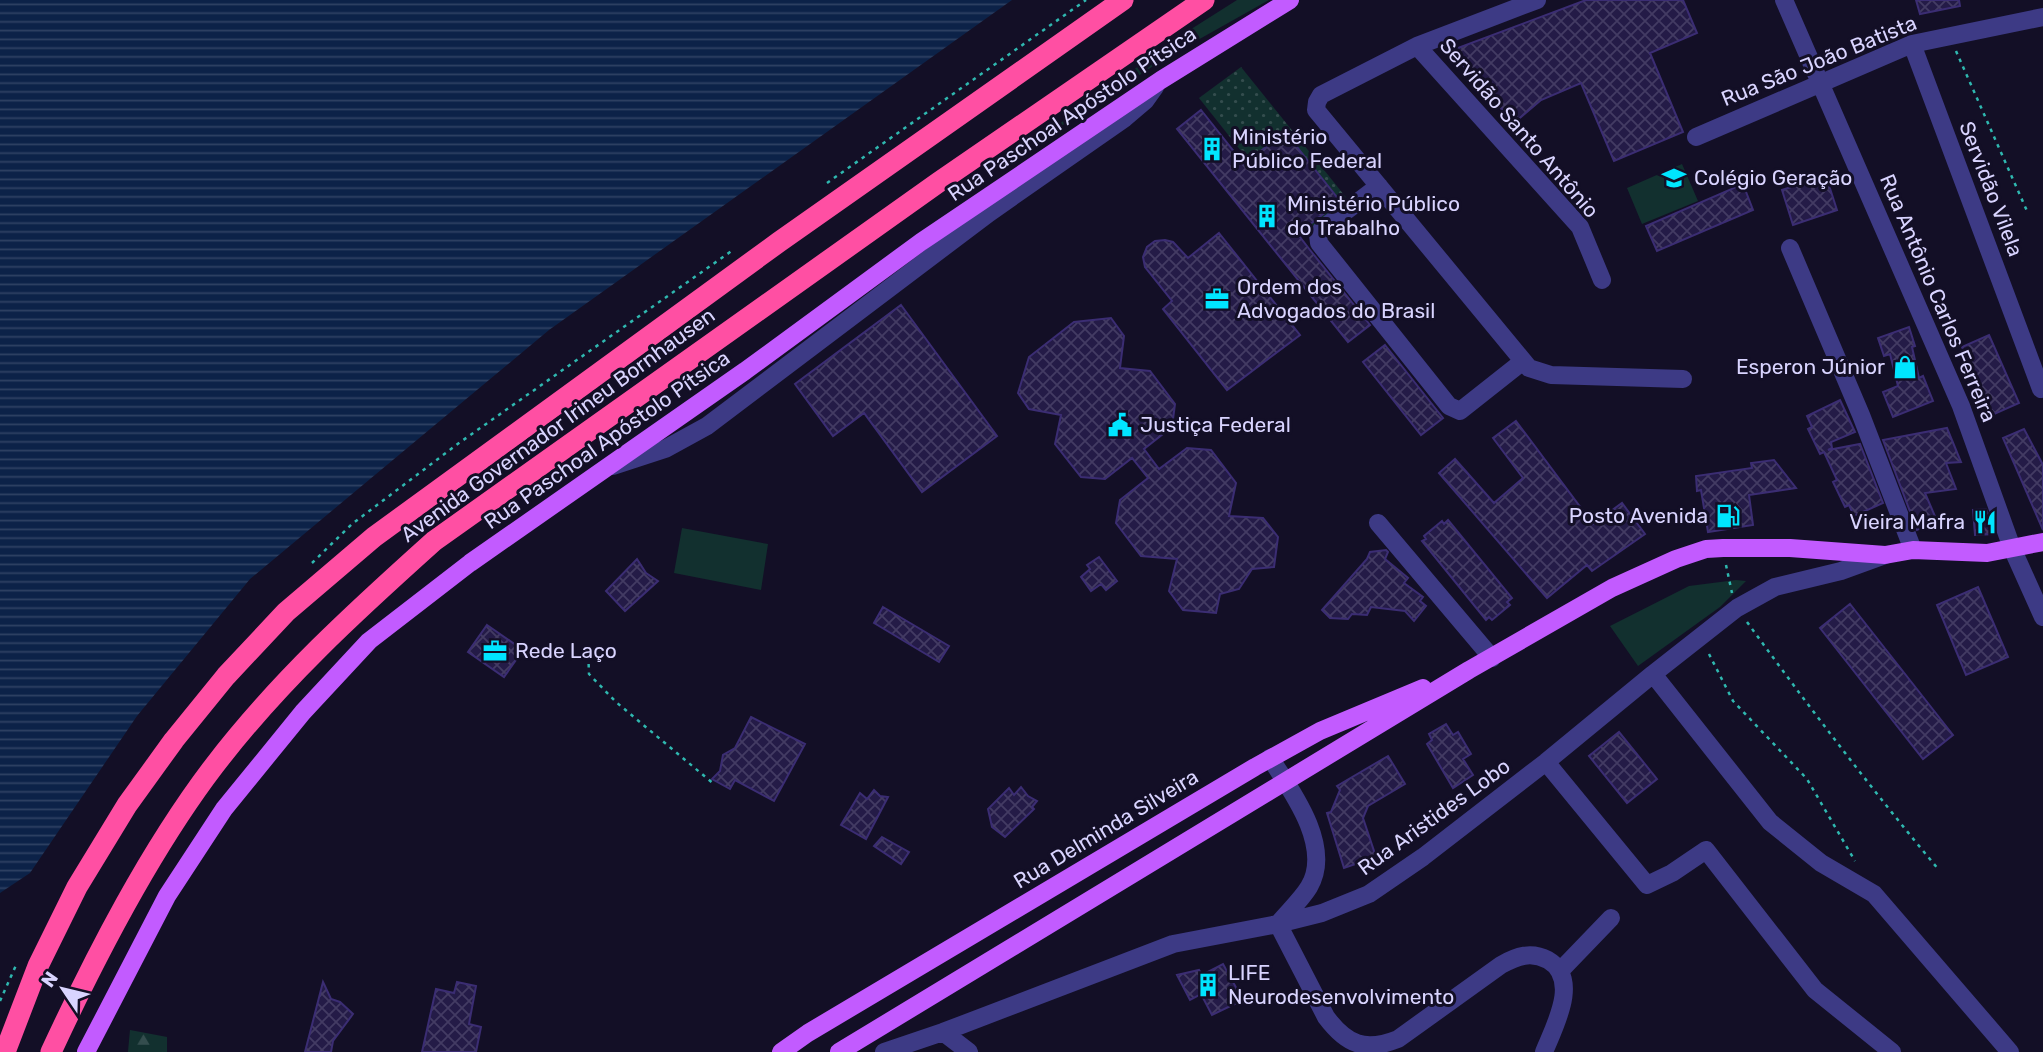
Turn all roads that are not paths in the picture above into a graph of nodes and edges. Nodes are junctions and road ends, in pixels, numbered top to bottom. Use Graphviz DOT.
graph roads {
  1 [pos="1123,0"];
  2 [pos="1204,0"];
  3 [pos="1290,0"];
  4 [pos="1538,0"];
  5 [pos="1784,0"];
  6 [pos="2043,17"];
  7 [pos="1912,44"];
  8 [pos="1417,46"];
  9 [pos="1820,84"];
  10 [pos="1696,137"];
  11 [pos="1379,186"];
  12 [pos="1790,248"];
  13 [pos="1602,280"];
  14 [pos="1521,362"];
  15 [pos="1683,379"];
  16 [pos="2041,389"];
  17 [pos="1378,523"];
  18 [pos="2043,542"];
  19 [pos="2012,548"];
  20 [pos="1913,550"];
  21 [pos="1885,555"];
  22 [pos="2043,617"];
  23 [pos="1492,658"];
  24 [pos="1469,670"];
  25 [pos="1653,674"];
  26 [pos="1270,758"];
  27 [pos="1546,762"];
  28 [pos="1286,782"];
  29 [pos="1611,918"];
  30 [pos="1278,924"];
  31 [pos="1560,971"];
  32 [pos="943,1032"];
  33 [pos="5,1052"];
  34 [pos="51,1052"];
  35 [pos="86,1052"];
  36 [pos="781,1052"];
  37 [pos="838,1052"];
  38 [pos="884,1052"];
  39 [pos="969,1052"];
  40 [pos="1545,1052"];
  41 [pos="1892,1052"];
  42 [pos="2010,1052"];
  1 -- 33 [label="highway, Avenida Governador Irineu Bornhausen"];
  2 -- 34 [label="highway, Avenida Governador Irineu Bornhausen"];
  3 -- 35 [label="main road, Rua Paschoal Apóstolo Pítsica"];
  4 -- 8 [label="street"];
  5 -- 9 [label="street, Rua Antônio Carlos Ferreira"];
  6 -- 7 [label="street, Rua São João Batista"];
  7 -- 9 [label="street, Rua São João Batista"];
  7 -- 16 [label="street, Servidão Vilela"];
  8 -- 11 [label="street"];
  8 -- 13 [label="street, Servidão Santo Antônio"];
  9 -- 10 [label="street, Rua São João Batista"];
  9 -- 19 [label="street, Rua Antônio Carlos Ferreira"];
  11 -- 14 [label="street"];
  11 -- 14 [label="street"];
  12 -- 20 [label="street"];
  14 -- 15 [label="street"];
  17 -- 23 [label="street"];
  18 -- 19 [label="main road, Rua Delminda Silveira"];
  19 -- 20 [label="main road, Rua Delminda Silveira"];
  19 -- 22 [label="street, Rua Antônio Carlos Ferreira"];
  20 -- 21 [label="main road, Rua Delminda Silveira"];
  21 -- 23 [label="main road, Rua Delminda Silveira"];
  21 -- 25 [label="street, Rua Aristides Lobo"];
  23 -- 24 [label="main road, Rua Delminda Silveira"];
  24 -- 26 [label="main road, Rua Delminda Silveira"];
  24 -- 28 [label="main road, Rua Delminda Silveira"];
  25 -- 27 [label="street, Rua Aristides Lobo"];
  25 -- 42 [label="street"];
  26 -- 28 [label="street"];
  26 -- 36 [label="main road, Rua Delminda Silveira"];
  27 -- 30 [label="street, Rua Aristides Lobo"];
  27 -- 41 [label="street"];
  28 -- 30 [label="street"];
  28 -- 37 [label="main road, Rua Delminda Silveira"];
  29 -- 31 [label="street"];
  30 -- 31 [label="street"];
  30 -- 32 [label="street, Rua Aristides Lobo"];
  31 -- 40 [label="street"];
  32 -- 38 [label="street, Rua Aristides Lobo"];
  32 -- 39 [label="street"];
}
